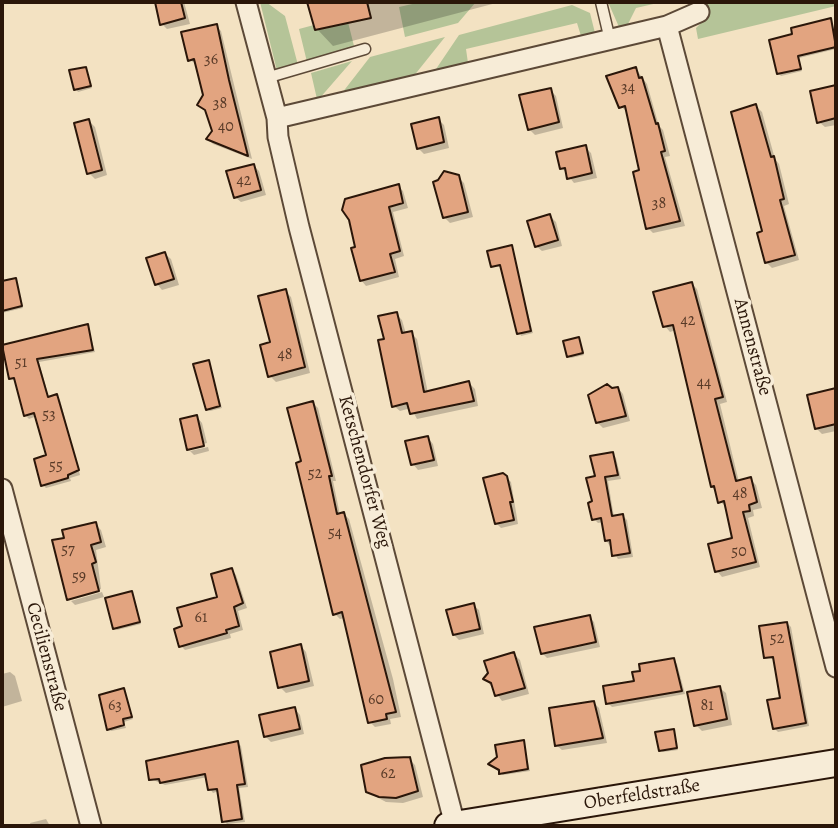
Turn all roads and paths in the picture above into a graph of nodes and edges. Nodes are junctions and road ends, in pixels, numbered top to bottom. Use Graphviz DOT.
graph roads {
  1 [pos="246,2"];
  2 [pos="601,2"];
  3 [pos="699,12"];
  4 [pos="667,26"];
  5 [pos="610,40"];
  6 [pos="365,49"];
  7 [pos="266,78"];
  8 [pos="277,118"];
  9 [pos="2,489"];
  10 [pos="836,667"];
  11 [pos="836,763"];
  12 [pos="462,825"];
  13 [pos="91,826"];
  1 -- 7 [label="street, Ketschendorfer Weg"];
  2 -- 5 [label="lane"];
  3 -- 4 [label="street"];
  4 -- 5 [label="street"];
  4 -- 10 [label="street, Annenstraße"];
  5 -- 8 [label="street"];
  6 -- 7 [label="lane"];
  7 -- 8 [label="street, Ketschendorfer Weg"];
  8 -- 12 [label="street, Ketschendorfer Weg"];
  9 -- 13 [label="street, Cecilienstraße"];
  11 -- 12 [label="street, Oberfeldstraße"];
}
